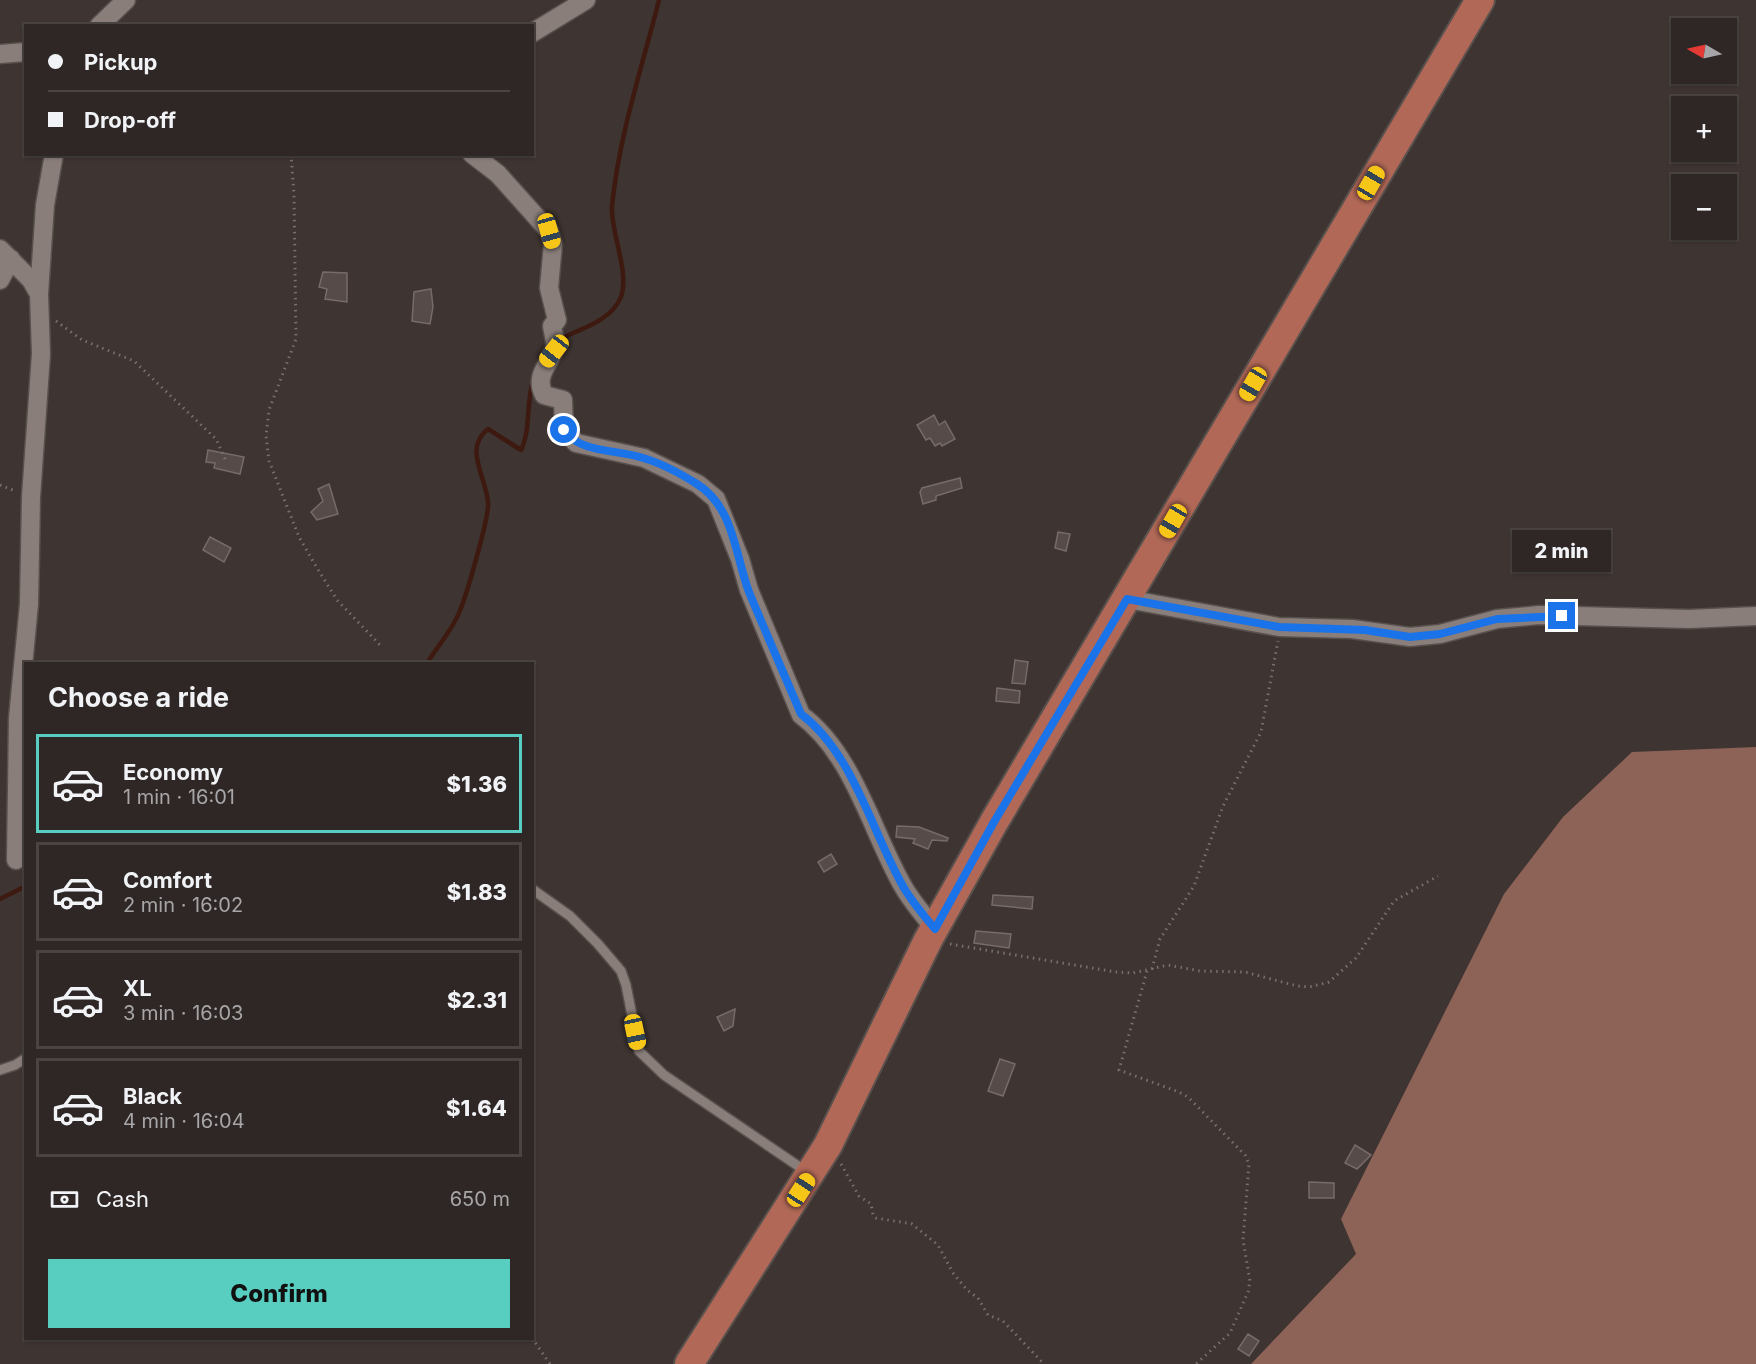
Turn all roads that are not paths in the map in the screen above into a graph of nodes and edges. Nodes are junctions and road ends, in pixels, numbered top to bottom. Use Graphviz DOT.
graph roads {
  1 [pos="126,0"];
  2 [pos="586,0"];
  3 [pos="1480,0"];
  4 [pos="101,24"];
  5 [pos="534,32"];
  6 [pos="54,156"];
  7 [pos="475,156"];
  8 [pos="5,254"];
  9 [pos="0,280"];
  10 [pos="39,294"];
  11 [pos="1127,599"];
  12 [pos="1756,616"];
  13 [pos="16,860"];
  14 [pos="534,890"];
  15 [pos="932,934"];
  16 [pos="24,1059"];
  17 [pos="0,1070"];
  18 [pos="811,1175"];
  19 [pos="689,1364"];
  1 -- 4 [label="street"];
  2 -- 5 [label="street"];
  3 -- 11 [label="main road"];
  6 -- 10 [label="street"];
  7 -- 15 [label="street"];
  8 -- 9 [label="street"];
  8 -- 10 [label="street"];
  10 -- 13 [label="street"];
  11 -- 12 [label="street"];
  11 -- 15 [label="main road"];
  14 -- 18 [label="lane"];
  15 -- 18 [label="main road"];
  16 -- 17 [label="lane"];
  18 -- 19 [label="main road"];
}
